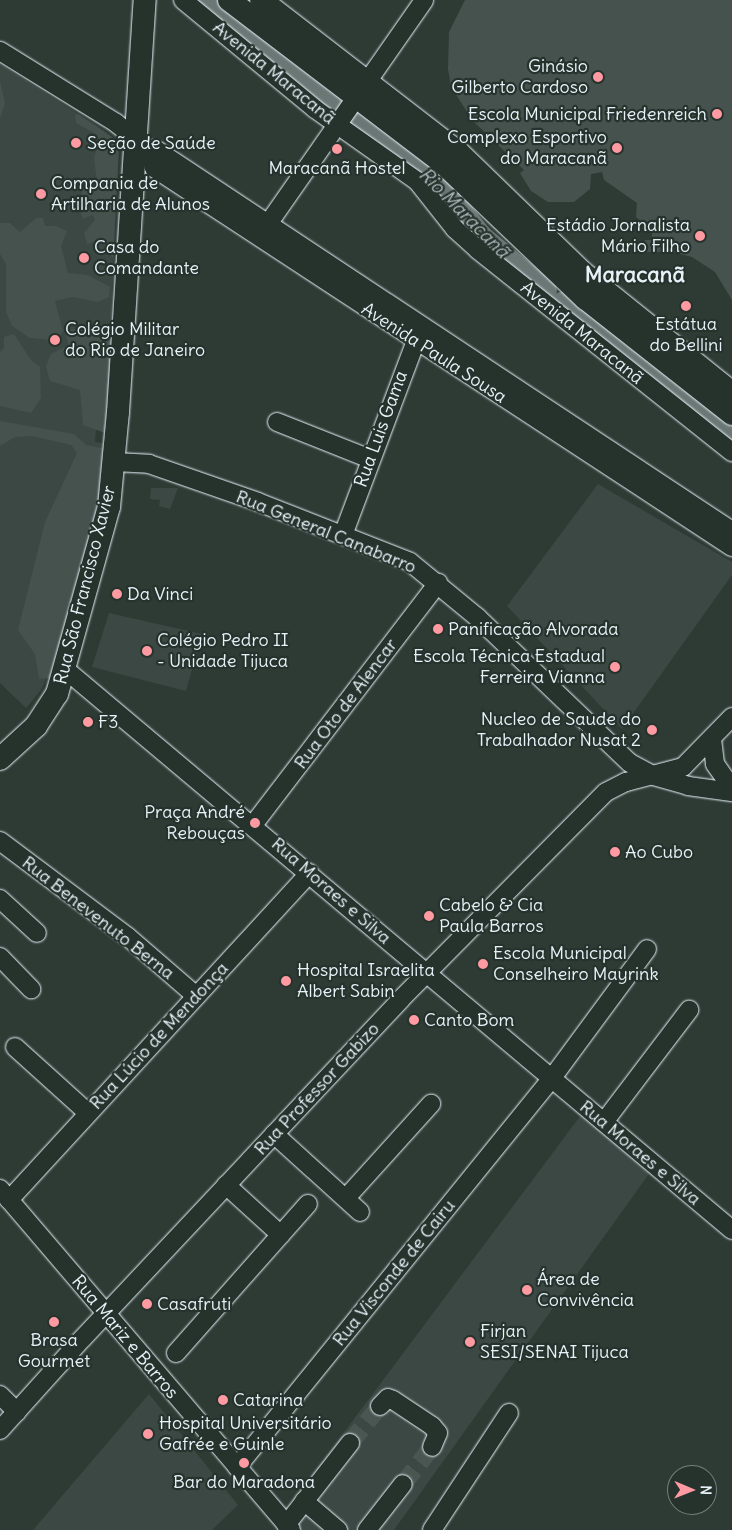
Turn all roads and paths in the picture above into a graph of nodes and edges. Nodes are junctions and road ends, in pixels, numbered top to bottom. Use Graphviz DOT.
graph roads {
  1 [pos="145,0"];
  2 [pos="184,0"];
  3 [pos="229,0"];
  4 [pos="262,0"];
  5 [pos="424,0"];
  6 [pos="0,51"];
  7 [pos="362,91"];
  8 [pos="338,125"];
  9 [pos="141,144"];
  10 [pos="262,232"];
  11 [pos="418,333"];
  12 [pos="732,393"];
  13 [pos="732,414"];
  14 [pos="277,422"];
  15 [pos="732,452"];
  16 [pos="370,459"];
  17 [pos="114,462"];
  18 [pos="679,504"];
  19 [pos="732,531"];
  20 [pos="343,535"];
  21 [pos="732,547"];
  22 [pos="438,583"];
  23 [pos="66,670"];
  24 [pos="732,717"];
  25 [pos="712,740"];
  26 [pos="0,759"];
  27 [pos="654,776"];
  28 [pos="732,788"];
  29 [pos="732,792"];
  30 [pos="253,825"];
  31 [pos="0,841"];
  32 [pos="310,873"];
  33 [pos="0,900"];
  34 [pos="37,934"];
  35 [pos="647,948"];
  36 [pos="0,956"];
  37 [pos="425,974"];
  38 [pos="31,989"];
  39 [pos="196,996"];
  40 [pos="689,1010"];
  41 [pos="15,1047"];
  42 [pos="552,1078"];
  43 [pos="431,1104"];
  44 [pos="88,1113"];
  45 [pos="604,1122"];
  46 [pos="274,1134"];
  47 [pos="226,1185"];
  48 [pos="5,1194"];
  49 [pos="346,1198"];
  50 [pos="308,1204"];
  51 [pos="360,1212"];
  52 [pos="732,1230"];
  53 [pos="282,1235"];
  54 [pos="105,1314"];
  55 [pos="176,1353"];
  56 [pos="0,1395"];
  57 [pos="380,1406"];
  58 [pos="17,1412"];
  59 [pos="509,1413"];
  60 [pos="0,1430"];
  61 [pos="350,1443"];
  62 [pos="432,1446"];
  63 [pos="237,1467"];
  64 [pos="403,1484"];
  65 [pos="304,1501"];
  66 [pos="289,1527"];
  67 [pos="338,1530"];
  68 [pos="367,1530"];
  69 [pos="432,1530"];
  1 -- 9 [label="main road, Rua São Francisco Xavier"];
  2 -- 8 [label="street, Avenida Maracanã"];
  3 -- 7 [label="main road, Avenida Maracanã"];
  4 -- 7 [label="main road, Avenida Maracanã"];
  5 -- 7 [label="street"];
  6 -- 9 [label="street"];
  7 -- 8 [label="street"];
  7 -- 12 [label="main road, Avenida Maracanã"];
  7 -- 13 [label="main road, Avenida Maracanã"];
  8 -- 10 [label="street"];
  8 -- 15 [label="street, Avenida Maracanã"];
  9 -- 10 [label="street, Avenida Paula Sousa"];
  9 -- 17 [label="main road, Rua São Francisco Xavier"];
  10 -- 11 [label="street, Avenida Paula Sousa"];
  11 -- 16 [label="street, Rua Luis Gama"];
  11 -- 18 [label="street, Avenida Paula Sousa"];
  14 -- 16 [label="street"];
  16 -- 20 [label="street, Rua Luis Gama"];
  17 -- 20 [label="street, Rua General Canabarro"];
  17 -- 23 [label="main road, Rua São Francisco Xavier"];
  18 -- 19 [label="street, Avenida Paula Sousa"];
  18 -- 21 [label="street, Avenida Paula Sousa"];
  20 -- 22 [label="street, Rua General Canabarro"];
  22 -- 27 [label="street, Rua General Canabarro"];
  22 -- 30 [label="street, Rua Oto de Alencar"];
  23 -- 26 [label="main road, Rua São Francisco Xavier"];
  23 -- 30 [label="street, Rua Moraes e Silva"];
  24 -- 25 [label="street, Rua Professor Gabizo"];
  25 -- 27 [label="street, Rua Professor Gabizo"];
  25 -- 28 [label="street"];
  27 -- 29 [label="street, Rua General Canabarro"];
  27 -- 37 [label="street, Rua Professor Gabizo"];
  30 -- 32 [label="street, Rua Moraes e Silva"];
  31 -- 39 [label="street, Rua Benevenuto Berna"];
  32 -- 37 [label="street, Rua Moraes e Silva"];
  32 -- 39 [label="street, Rua Lúcio de Mendonça"];
  33 -- 34 [label="street"];
  35 -- 42 [label="street, Rua Visconde de Cairu"];
  36 -- 38 [label="street"];
  37 -- 42 [label="street, Rua Moraes e Silva"];
  37 -- 46 [label="street, Rua Professor Gabizo"];
  39 -- 44 [label="street, Rua Lúcio de Mendonça"];
  40 -- 45 [label="street"];
  41 -- 44 [label="street"];
  42 -- 45 [label="street, Rua Moraes e Silva"];
  42 -- 63 [label="street, Rua Visconde de Cairu"];
  43 -- 49 [label="street"];
  44 -- 48 [label="street, Rua Lúcio de Mendonça"];
  45 -- 52 [label="street, Rua Moraes e Silva"];
  46 -- 47 [label="street, Rua Professor Gabizo"];
  46 -- 49 [label="street"];
  47 -- 53 [label="street"];
  47 -- 54 [label="street, Rua Professor Gabizo"];
  48 -- 54 [label="street, Rua Mariz e Barros"];
  49 -- 51 [label="street"];
  50 -- 53 [label="street"];
  53 -- 55 [label="street"];
  54 -- 58 [label="street, Rua Professor Gabizo"];
  54 -- 63 [label="street, Rua Mariz e Barros"];
  56 -- 58 [label="street"];
  57 -- 62 [label="street"];
  58 -- 60 [label="street, Rua Professor Gabizo"];
  59 -- 69 [label="street"];
  61 -- 65 [label="street"];
  63 -- 66 [label="street, Rua Mariz e Barros"];
  64 -- 68 [label="street"];
  65 -- 66 [label="street"];
  65 -- 67 [label="street"];
}
